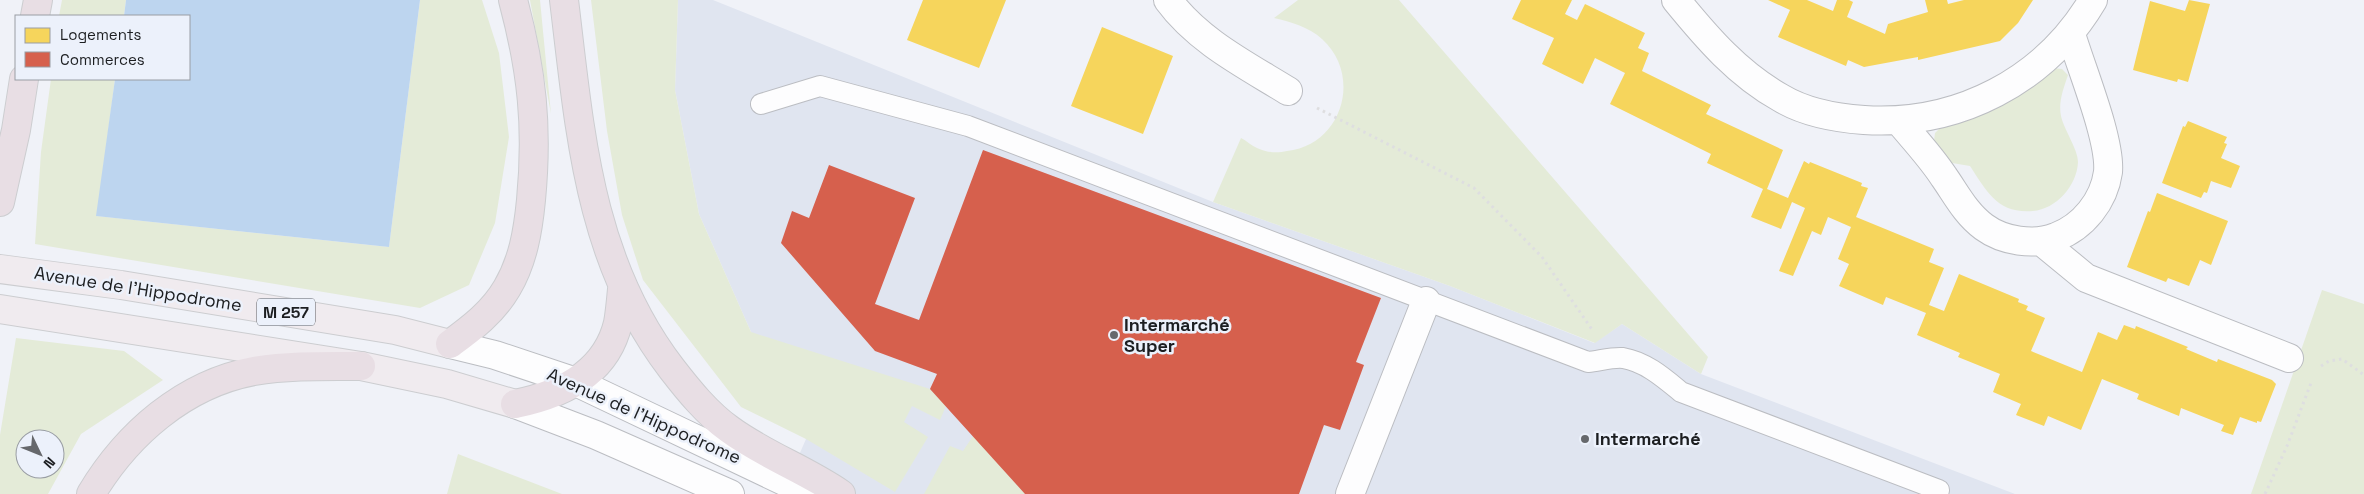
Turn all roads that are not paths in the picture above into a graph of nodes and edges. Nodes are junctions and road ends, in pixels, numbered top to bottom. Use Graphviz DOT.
graph roads {
  1 [pos="38,0"];
  2 [pos="513,0"];
  3 [pos="564,0"];
  4 [pos="1168,0"];
  5 [pos="1676,0"];
  6 [pos="2094,0"];
  7 [pos="35,15"];
  8 [pos="2071,34"];
  9 [pos="24,80"];
  10 [pos="1288,91"];
  11 [pos="761,104"];
  12 [pos="1899,121"];
  13 [pos="0,202"];
  14 [pos="2041,241"];
  15 [pos="0,269"];
  16 [pos="622,289"];
  17 [pos="1426,301"];
  18 [pos="0,309"];
  19 [pos="450,344"];
  20 [pos="2289,358"];
  21 [pos="360,366"];
  22 [pos="576,382"];
  23 [pos="515,404"];
  24 [pos="91,494"];
  25 [pos="730,494"];
  26 [pos="811,494"];
  27 [pos="841,494"];
  28 [pos="1350,494"];
  29 [pos="1938,494"];
  1 -- 7 [label="highway"];
  2 -- 19 [label="highway"];
  3 -- 16 [label="highway"];
  4 -- 10 [label="street"];
  5 -- 12 [label="street"];
  6 -- 8 [label="street"];
  8 -- 12 [label="street"];
  8 -- 14 [label="street"];
  9 -- 13 [label="highway"];
  11 -- 17 [label="lane"];
  12 -- 14 [label="street"];
  14 -- 20 [label="street"];
  15 -- 19 [label="main road, Avenue de l'Hippodrome / M 257"];
  16 -- 22 [label="highway"];
  16 -- 27 [label="highway"];
  17 -- 28 [label="street"];
  17 -- 29 [label="lane"];
  18 -- 21 [label="main road, Avenue de l'Hippodrome / M 257"];
  19 -- 22 [label="street, Avenue de l'Hippodrome / M 257"];
  21 -- 23 [label="main road, Avenue de l'Hippodrome / M 257"];
  21 -- 24 [label="highway"];
  22 -- 23 [label="highway"];
  22 -- 26 [label="street, Avenue de l'Hippodrome / M 257"];
  23 -- 25 [label="street, Avenue de l'Hippodrome / M 257"];
}
